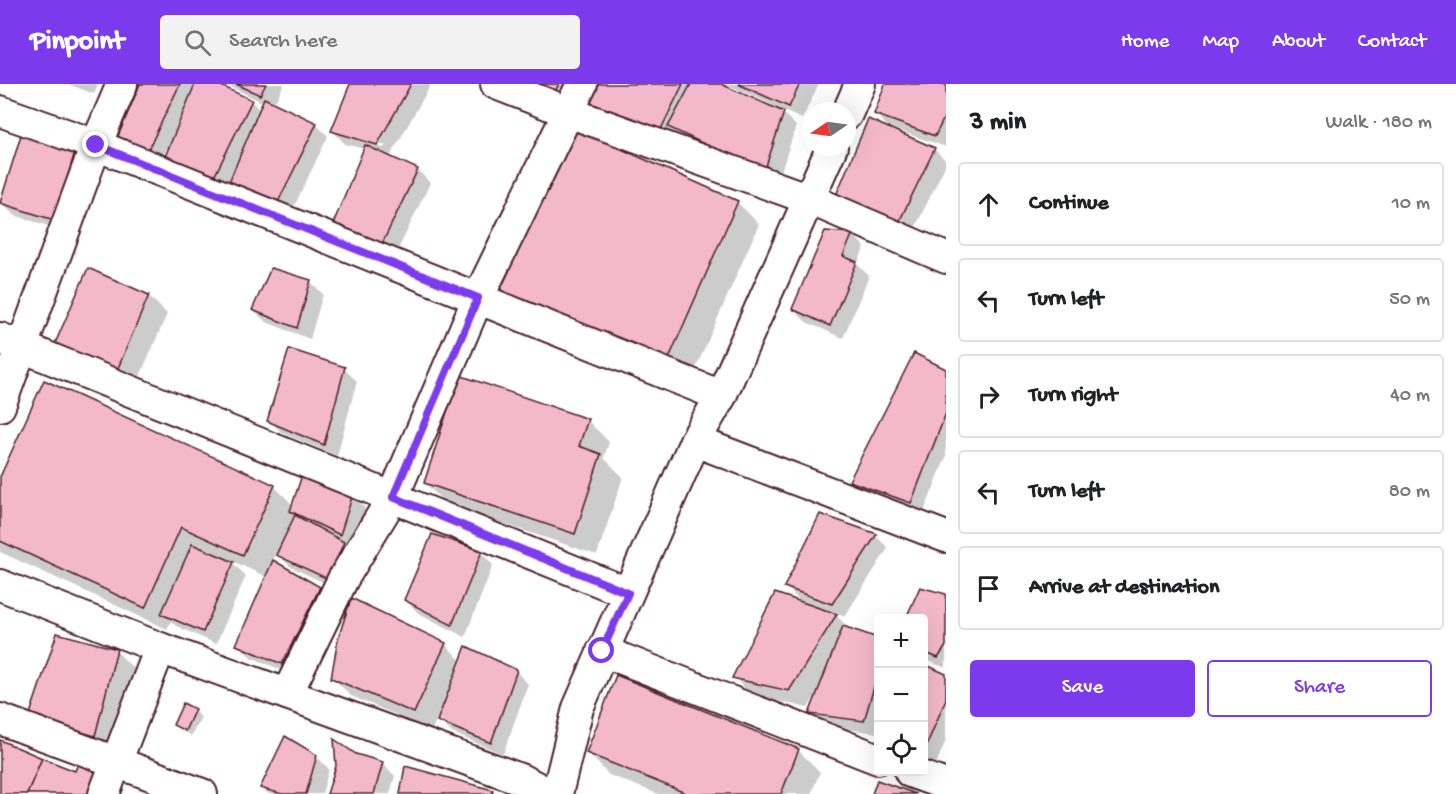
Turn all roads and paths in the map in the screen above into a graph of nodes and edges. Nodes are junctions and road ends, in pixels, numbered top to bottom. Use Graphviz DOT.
graph roads {
  1 [pos="122,84"];
  2 [pos="496,84"];
  3 [pos="582,84"];
  4 [pos="860,84"];
  5 [pos="852,102"];
  6 [pos="0,111"];
  7 [pos="568,112"];
  8 [pos="96,145"];
  9 [pos="828,156"];
  10 [pos="808,199"];
  11 [pos="946,258"];
  12 [pos="478,298"];
  13 [pos="10,342"];
  14 [pos="721,396"];
  15 [pos="0,406"];
  16 [pos="695,441"];
  17 [pos="393,497"];
  18 [pos="946,537"];
  19 [pos="0,585"];
  20 [pos="628,593"];
  21 [pos="160,648"];
  22 [pos="602,651"];
  23 [pos="287,694"];
  24 [pos="0,719"];
  25 [pos="874,757"];
  26 [pos="116,763"];
  27 [pos="922,776"];
  28 [pos="946,786"];
  29 [pos="104,794"];
  30 [pos="202,794"];
  31 [pos="550,794"];
  32 [pos="557,794"];
  1 -- 8 [label="street"];
  2 -- 7 [label="street"];
  3 -- 7 [label="street"];
  4 -- 5 [label="street"];
  6 -- 8 [label="street"];
  7 -- 10 [label="street"];
  7 -- 12 [label="street"];
  8 -- 12 [label="street"];
  8 -- 13 [label="street"];
  9 -- 10 [label="street"];
  10 -- 11 [label="street"];
  10 -- 14 [label="street"];
  12 -- 14 [label="street"];
  12 -- 17 [label="street"];
  13 -- 15 [label="street"];
  13 -- 17 [label="street"];
  14 -- 16 [label="street"];
  16 -- 18 [label="street"];
  16 -- 20 [label="street"];
  17 -- 20 [label="street"];
  17 -- 23 [label="street"];
  19 -- 21 [label="street"];
  20 -- 22 [label="street"];
  21 -- 23 [label="street"];
  21 -- 26 [label="street"];
  22 -- 25 [label="street"];
  22 -- 32 [label="street"];
  23 -- 31 [label="street"];
  24 -- 26 [label="street"];
  26 -- 29 [label="street"];
  26 -- 30 [label="street"];
  27 -- 28 [label="street"];
}
